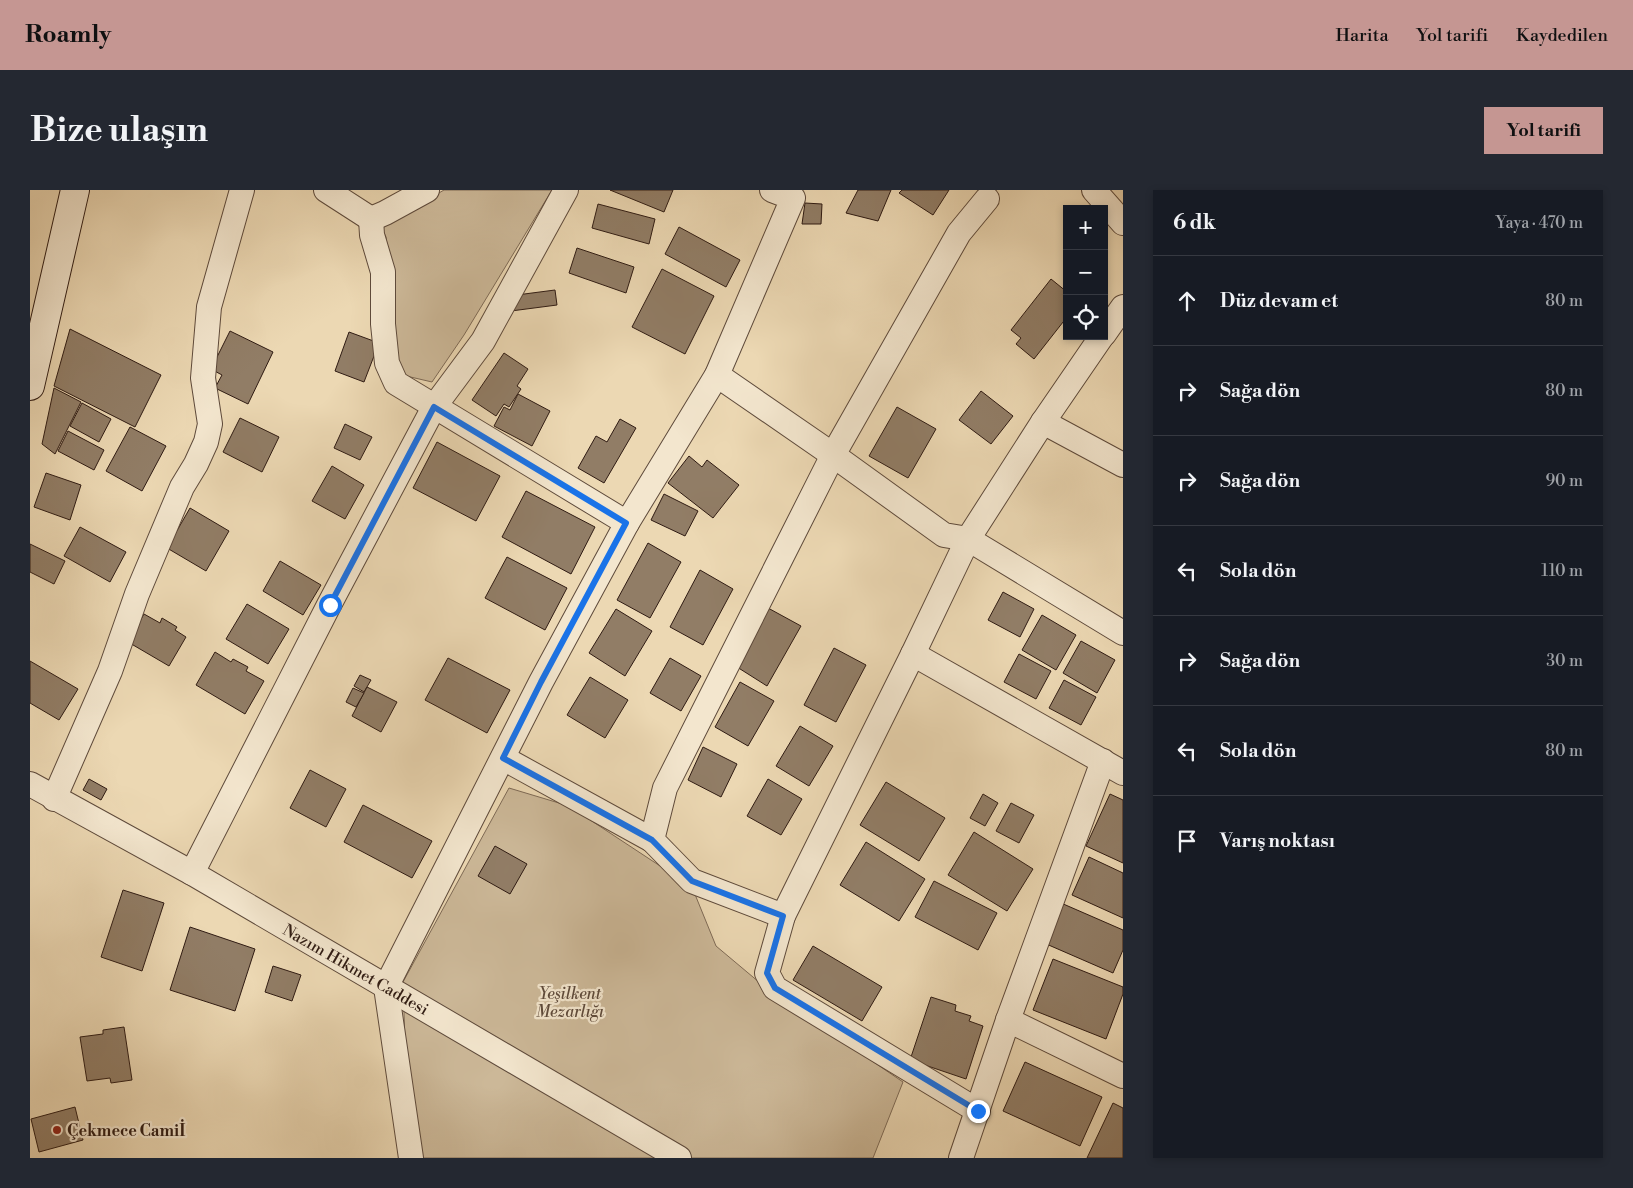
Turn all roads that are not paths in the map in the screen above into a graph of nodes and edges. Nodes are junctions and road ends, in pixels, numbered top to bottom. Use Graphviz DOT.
graph roads {
  1 [pos="75,190"];
  2 [pos="242,190"];
  3 [pos="326,190"];
  4 [pos="427,190"];
  5 [pos="566,190"];
  6 [pos="1094,190"];
  7 [pos="787,193"];
  8 [pos="987,199"];
  9 [pos="371,219"];
  10 [pos="1123,223"];
  11 [pos="1123,307"];
  12 [pos="1108,328"];
  13 [pos="1099,340"];
  14 [pos="717,375"];
  15 [pos="30,386"];
  16 [pos="434,407"];
  17 [pos="1042,422"];
  18 [pos="833,455"];
  19 [pos="1123,465"];
  20 [pos="626,523"];
  21 [pos="968,539"];
  22 [pos="1123,633"];
  23 [pos="914,654"];
  24 [pos="503,758"];
  25 [pos="1113,767"];
  26 [pos="30,784"];
  27 [pos="54,799"];
  28 [pos="652,840"];
  29 [pos="192,873"];
  30 [pos="783,916"];
  31 [pos="386,988"];
  32 [pos="1008,1020"];
  33 [pos="1123,1076"];
  34 [pos="978,1111"];
  35 [pos="411,1158"];
  36 [pos="679,1158"];
  37 [pos="961,1158"];
  1 -- 15 [label="main road"];
  2 -- 27 [label="street"];
  3 -- 9 [label="street"];
  4 -- 9 [label="street"];
  5 -- 16 [label="street"];
  6 -- 10 [label="street"];
  7 -- 14 [label="street"];
  8 -- 18 [label="street"];
  9 -- 16 [label="street"];
  11 -- 12 [label="street"];
  13 -- 17 [label="street"];
  14 -- 18 [label="street"];
  14 -- 20 [label="street"];
  16 -- 20 [label="street"];
  16 -- 29 [label="street"];
  17 -- 19 [label="street"];
  17 -- 21 [label="street"];
  18 -- 21 [label="street"];
  18 -- 28 [label="street"];
  20 -- 24 [label="street"];
  21 -- 22 [label="street"];
  21 -- 23 [label="street"];
  23 -- 25 [label="street"];
  23 -- 30 [label="street"];
  24 -- 28 [label="street"];
  24 -- 31 [label="street"];
  25 -- 32 [label="street"];
  26 -- 27 [label="street, Nazım Hikmet Caddesi"];
  27 -- 29 [label="street, Nazım Hikmet Caddesi"];
  28 -- 30 [label="street"];
  29 -- 31 [label="street, Nazım Hikmet Caddesi"];
  30 -- 34 [label="street"];
  31 -- 35 [label="street"];
  31 -- 36 [label="street, Nazım Hikmet Caddesi"];
  32 -- 33 [label="street"];
  32 -- 34 [label="street"];
  34 -- 37 [label="street"];
}
